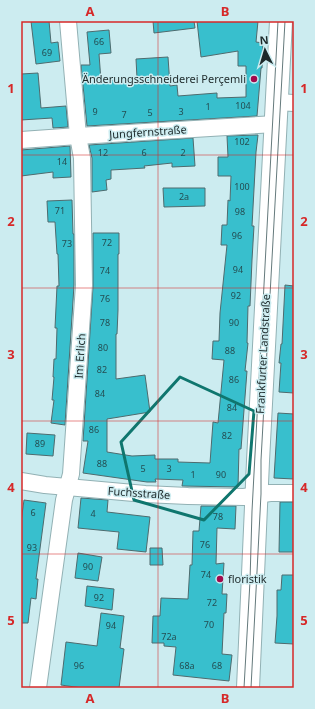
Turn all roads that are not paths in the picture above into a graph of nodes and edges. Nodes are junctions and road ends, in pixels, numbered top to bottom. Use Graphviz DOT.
graph roads {
  1 [pos="68,21"];
  2 [pos="281,21"];
  3 [pos="285,102"];
  4 [pos="275,124"];
  5 [pos="78,136"];
  6 [pos="21,140"];
  7 [pos="21,481"];
  8 [pos="68,487"];
  9 [pos="294,493"];
  10 [pos="257,495"];
  11 [pos="38,688"];
  12 [pos="248,688"];
  1 -- 5 [label="street, Im Erlich"];
  2 -- 3 [label="street, Frankfurter Landstraße"];
  3 -- 4 [label="street, Frankfurter Landstraße"];
  4 -- 5 [label="street, Jungfernstraße"];
  4 -- 10 [label="street, Frankfurter Landstraße"];
  5 -- 6 [label="street, Jungfernstraße"];
  5 -- 8 [label="street, Im Erlich"];
  7 -- 8 [label="street, Fuchsstraße"];
  8 -- 10 [label="street, Fuchsstraße"];
  8 -- 11 [label="street, Im Erlich"];
  9 -- 10 [label="street, Fuchsstraße"];
  10 -- 12 [label="street, Frankfurter Landstraße"];
}
